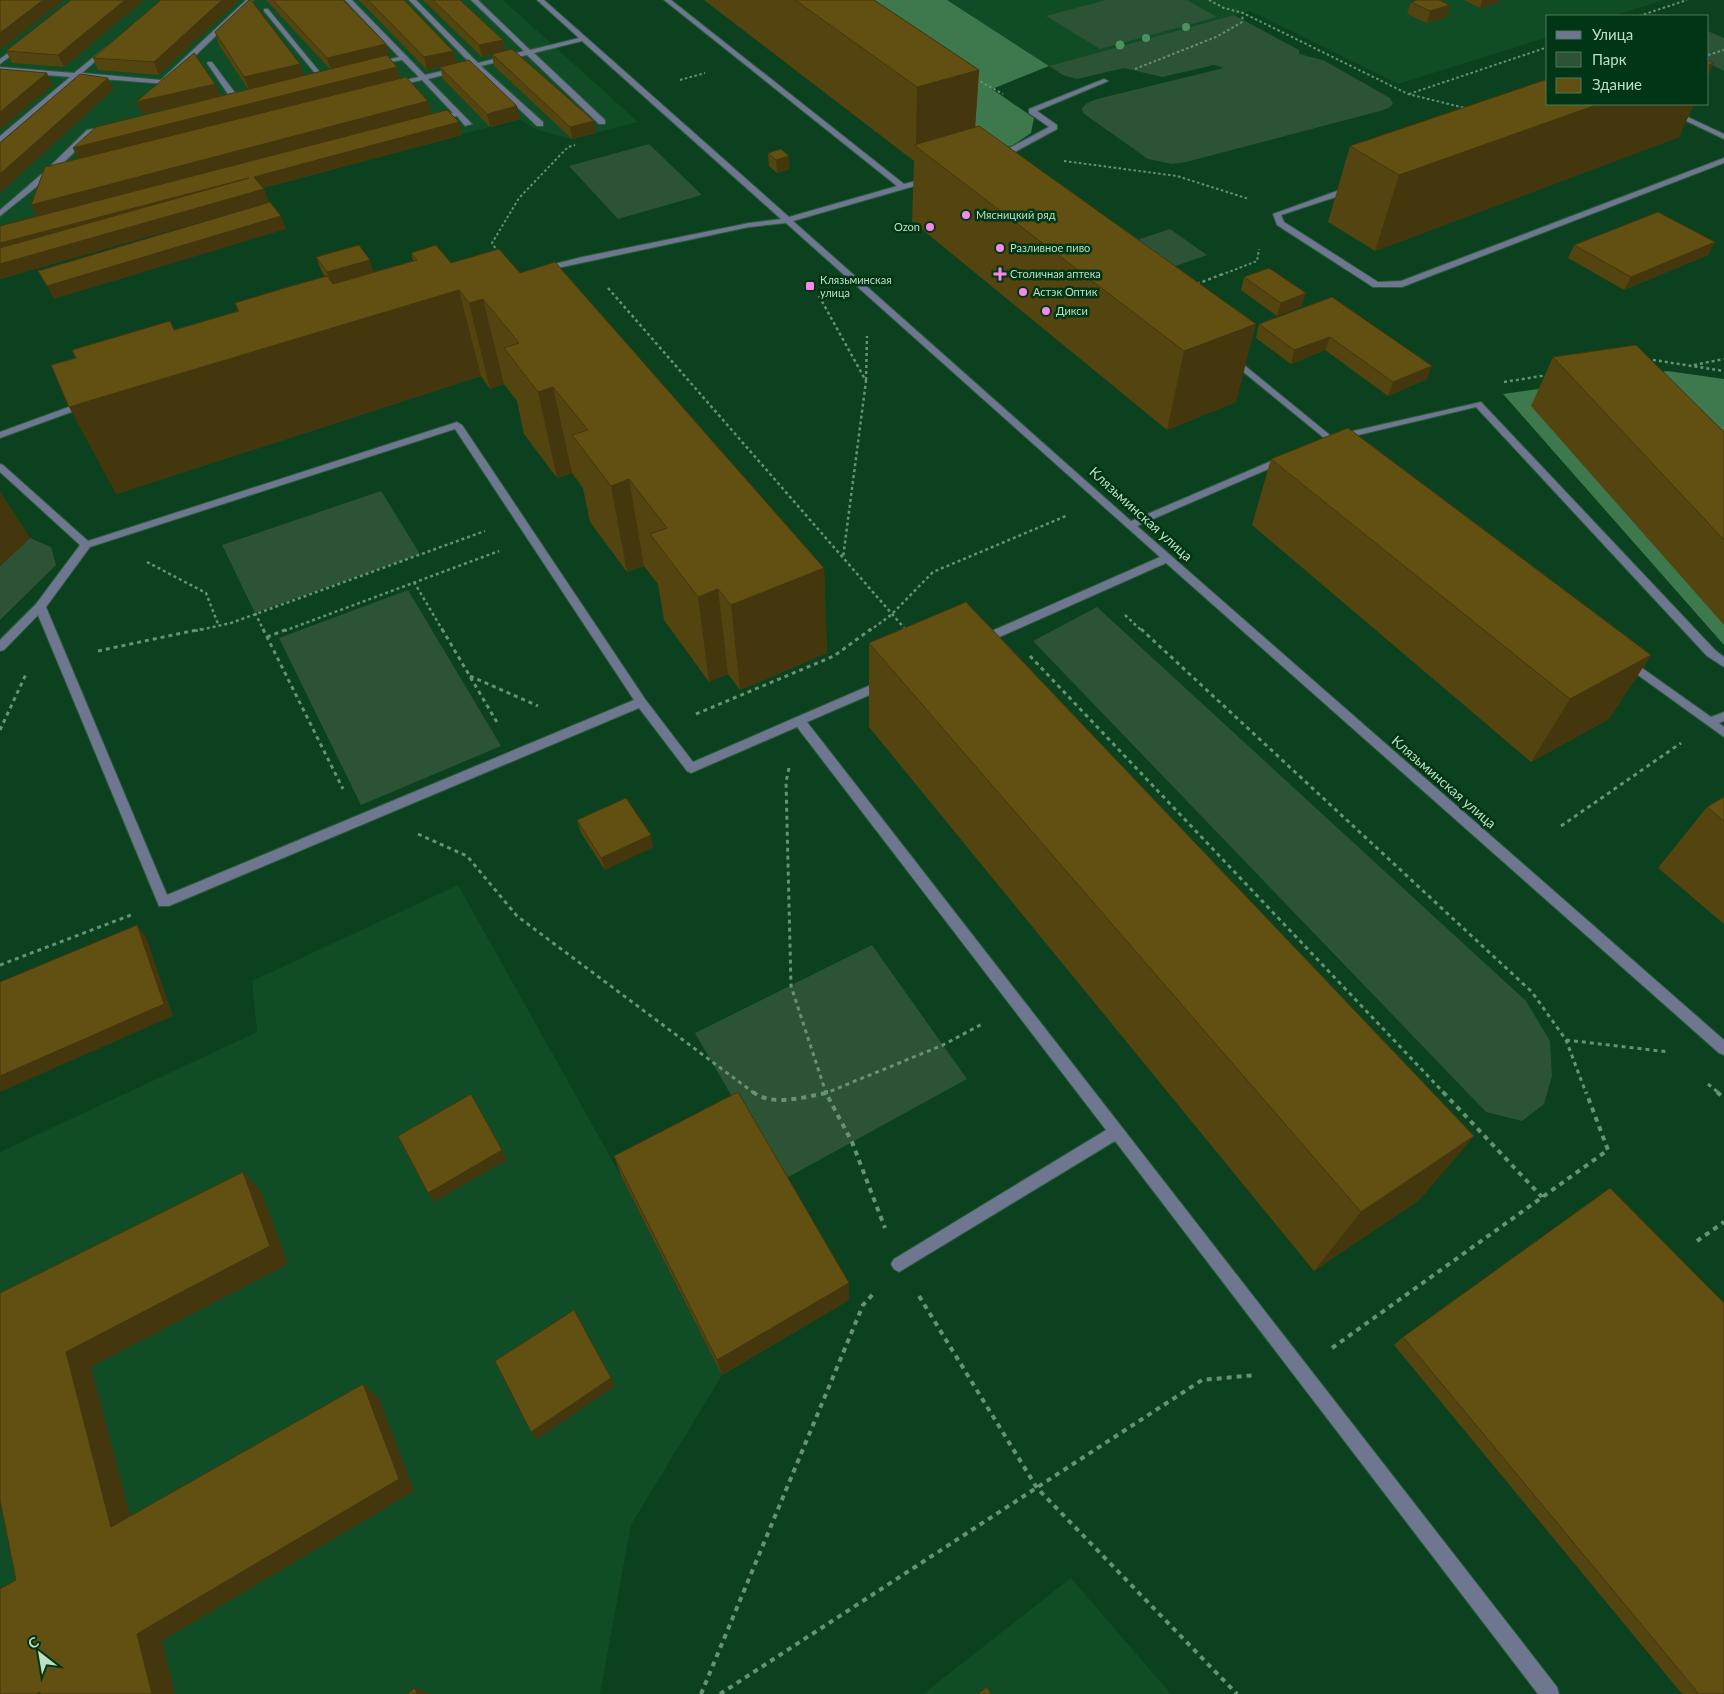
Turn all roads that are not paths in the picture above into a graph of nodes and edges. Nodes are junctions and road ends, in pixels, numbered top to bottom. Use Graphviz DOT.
graph roads {
  1 [pos="250,0"];
  2 [pos="348,0"];
  3 [pos="412,0"];
  4 [pos="474,0"];
  5 [pos="540,0"];
  6 [pos="667,0"];
  7 [pos="266,10"];
  8 [pos="31,37"];
  9 [pos="583,39"];
  10 [pos="112,44"];
  11 [pos="528,52"];
  12 [pos="404,58"];
  13 [pos="0,62"];
  14 [pos="210,63"];
  15 [pos="476,65"];
  16 [pos="367,66"];
  17 [pos="0,69"];
  18 [pos="75,75"];
  19 [pos="330,75"];
  20 [pos="321,77"];
  21 [pos="423,78"];
  22 [pos="311,80"];
  23 [pos="1104,81"];
  24 [pos="384,87"];
  25 [pos="245,96"];
  26 [pos="235,98"];
  27 [pos="226,100"];
  28 [pos="1656,105"];
  29 [pos="458,114"];
  30 [pos="429,121"];
  31 [pos="602,122"];
  32 [pos="468,124"];
  33 [pos="540,124"];
  34 [pos="119,125"];
  35 [pos="1724,137"];
  36 [pos="0,140"];
  37 [pos="1724,160"];
  38 [pos="989,162"];
  39 [pos="66,169"];
  40 [pos="47,174"];
  41 [pos="941,176"];
  42 [pos="1360,186"];
  43 [pos="903,187"];
  44 [pos="0,214"];
  45 [pos="788,220"];
  46 [pos="516,277"];
  47 [pos="1225,353"];
  48 [pos="93,402"];
  49 [pos="1,432"];
  50 [pos="1324,441"];
  51 [pos="1345,451"];
  52 [pos="1294,454"];
  53 [pos="0,467"];
  54 [pos="1130,525"];
  55 [pos="86,545"];
  56 [pos="1167,558"];
  57 [pos="40,607"];
  58 [pos="971,645"];
  59 [pos="0,647"];
  60 [pos="1623,658"];
  61 [pos="1724,663"];
  62 [pos="890,681"];
  63 [pos="641,702"];
  64 [pos="1724,716"];
  65 [pos="799,721"];
  66 [pos="1710,723"];
  67 [pos="1724,733"];
  68 [pos="1724,1049"];
  69 [pos="1117,1132"];
  70 [pos="899,1264"];
  71 [pos="1550,1694"];
  1 -- 18 [label="street"];
  2 -- 12 [label="street"];
  3 -- 15 [label="street"];
  4 -- 11 [label="street"];
  5 -- 9 [label="street, Клязьминская улица"];
  6 -- 43 [label="street"];
  7 -- 20 [label="street"];
  8 -- 13 [label="street"];
  9 -- 11 [label="street"];
  9 -- 45 [label="street, Клязьминская улица"];
  10 -- 18 [label="street"];
  11 -- 15 [label="street"];
  11 -- 31 [label="street"];
  12 -- 16 [label="street"];
  12 -- 21 [label="street"];
  14 -- 26 [label="street"];
  15 -- 21 [label="street"];
  15 -- 33 [label="street"];
  17 -- 18 [label="street"];
  18 -- 36 [label="street"];
  19 -- 20 [label="street"];
  20 -- 22 [label="street"];
  21 -- 24 [label="street"];
  21 -- 29 [label="street"];
  23 -- 38 [label="street"];
  25 -- 26 [label="street"];
  26 -- 27 [label="street"];
  28 -- 35 [label="street"];
  29 -- 30 [label="street"];
  29 -- 32 [label="street"];
  34 -- 40 [label="street"];
  37 -- 42 [label="street"];
  39 -- 40 [label="street"];
  40 -- 44 [label="street"];
  41 -- 43 [label="street"];
  43 -- 45 [label="street"];
  45 -- 46 [label="street"];
  45 -- 54 [label="street, Клязьминская улица"];
  47 -- 50 [label="street"];
  48 -- 49 [label="street"];
  50 -- 51 [label="street"];
  50 -- 61 [label="street"];
  52 -- 54 [label="street"];
  53 -- 55 [label="street"];
  54 -- 56 [label="street, Клязьминская улица"];
  55 -- 57 [label="street"];
  55 -- 63 [label="street"];
  56 -- 58 [label="street"];
  56 -- 68 [label="street, Клязьминская улица"];
  57 -- 59 [label="street"];
  57 -- 63 [label="street"];
  60 -- 66 [label="street"];
  62 -- 65 [label="street"];
  63 -- 65 [label="street"];
  64 -- 66 [label="street"];
  65 -- 69 [label="street"];
  66 -- 67 [label="street"];
  69 -- 70 [label="street"];
  69 -- 71 [label="street"];
}
